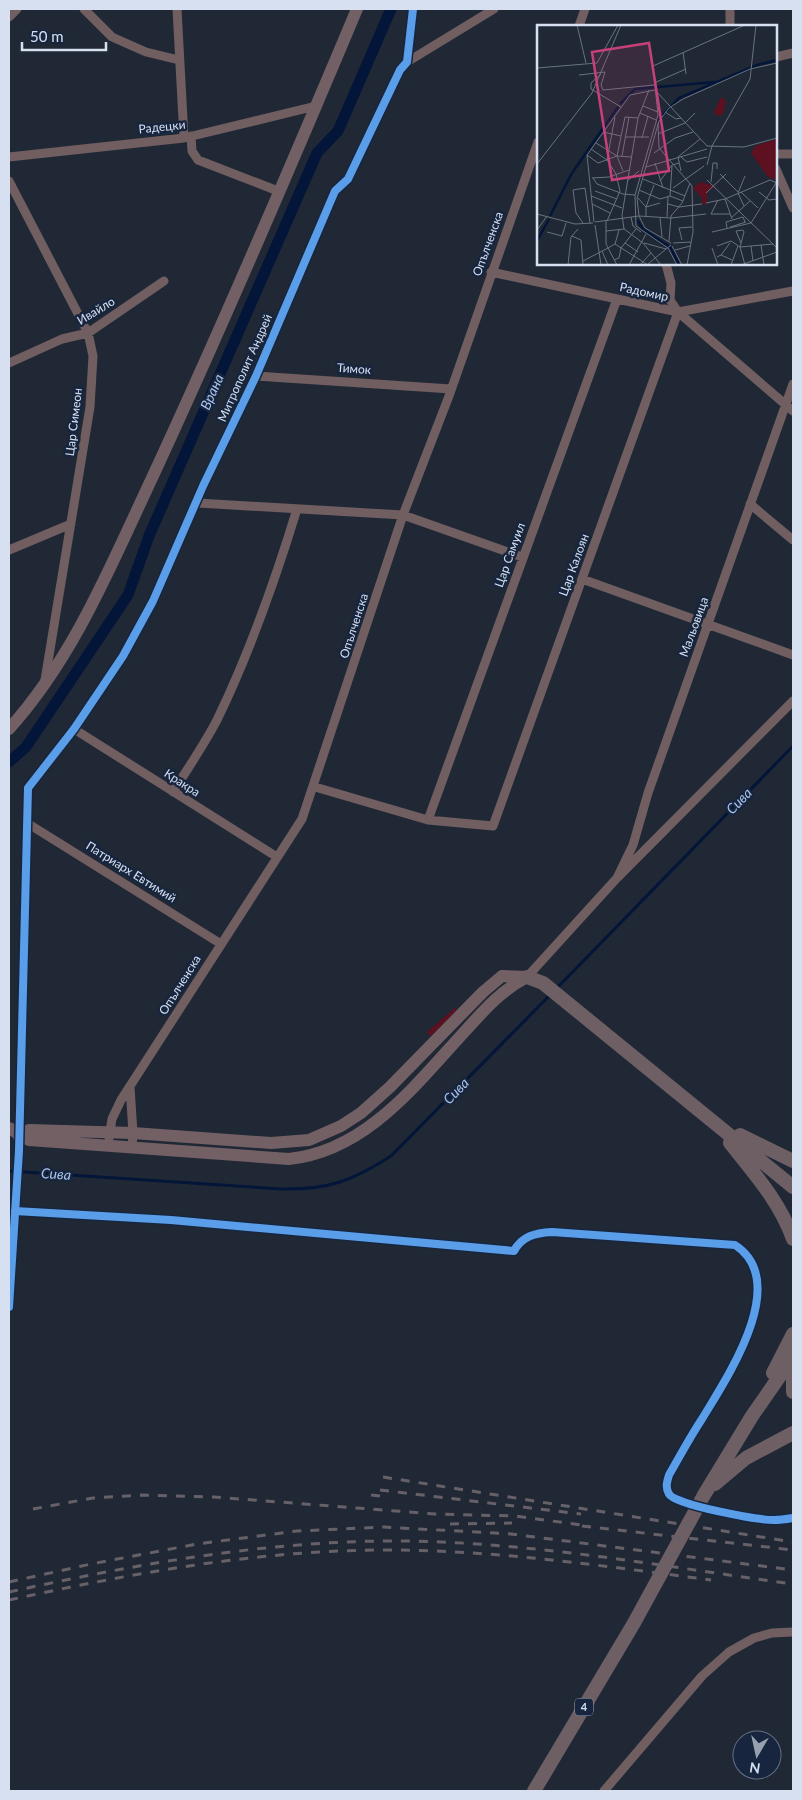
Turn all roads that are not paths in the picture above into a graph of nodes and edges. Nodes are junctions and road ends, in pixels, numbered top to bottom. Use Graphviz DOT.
graph roads {
  1 [pos="17,9"];
  2 [pos="84,9"];
  3 [pos="177,9"];
  4 [pos="357,9"];
  5 [pos="413,9"];
  6 [pos="494,9"];
  7 [pos="585,9"];
  8 [pos="730,9"];
  9 [pos="9,17"];
  10 [pos="579,25"];
  11 [pos="730,25"];
  12 [pos="793,53"];
  13 [pos="777,57"];
  14 [pos="179,60"];
  15 [pos="407,62"];
  16 [pos="316,106"];
  17 [pos="188,137"];
  18 [pos="537,145"];
  19 [pos="777,154"];
  20 [pos="793,154"];
  21 [pos="9,156"];
  22 [pos="777,171"];
  23 [pos="9,181"];
  24 [pos="278,190"];
  25 [pos="793,208"];
  26 [pos="666,265"];
  27 [pos="491,272"];
  28 [pos="164,281"];
  29 [pos="793,291"];
  30 [pos="617,299"];
  31 [pos="678,312"];
  32 [pos="88,333"];
  33 [pos="9,363"];
  34 [pos="256,376"];
  35 [pos="793,384"];
  36 [pos="451,389"];
  37 [pos="786,405"];
  38 [pos="793,411"];
  39 [pos="198,503"];
  40 [pos="750,504"];
  41 [pos="297,509"];
  42 [pos="403,515"];
  43 [pos="71,524"];
  44 [pos="793,540"];
  45 [pos="9,550"];
  46 [pos="522,557"];
  47 [pos="582,579"];
  48 [pos="707,626"];
  49 [pos="793,655"];
  50 [pos="45,683"];
  51 [pos="793,701"];
  52 [pos="9,729"];
  53 [pos="74,729"];
  54 [pos="315,787"];
  55 [pos="173,792"];
  56 [pos="428,820"];
  57 [pos="27,823"];
  58 [pos="277,857"];
  59 [pos="617,878"];
  60 [pos="221,944"];
  61 [pos="527,977"];
  62 [pos="130,1087"];
  63 [pos="713,1121"];
  64 [pos="14,1132"];
  65 [pos="109,1132"];
  66 [pos="133,1132"];
  67 [pos="109,1146"];
  68 [pos="132,1147"];
  69 [pos="793,1161"];
  70 [pos="793,1186"];
  71 [pos="15,1211"];
  72 [pos="12,1239"];
  73 [pos="793,1239"];
  74 [pos="9,1307"];
  75 [pos="793,1334"];
  76 [pos="793,1357"];
  77 [pos="793,1374"];
  78 [pos="793,1392"];
  79 [pos="752,1416"];
  80 [pos="793,1433"];
  81 [pos="704,1495"];
  82 [pos="793,1518"];
  83 [pos="793,1632"];
  84 [pos="534,1791"];
  85 [pos="604,1791"];
  1 -- 9 [label="street"];
  2 -- 14 [label="street"];
  3 -- 14 [label="street"];
  4 -- 16 [label="street"];
  5 -- 15 [label="street, Митрополит Андрей"];
  6 -- 15 [label="street"];
  7 -- 10 [label="street"];
  8 -- 11 [label="street"];
  12 -- 13 [label="street"];
  14 -- 17 [label="street"];
  15 -- 34 [label="street, Митрополит Андрей"];
  16 -- 17 [label="street, Радецки"];
  16 -- 24 [label="street"];
  17 -- 21 [label="street, Радецки"];
  17 -- 24 [label="street"];
  18 -- 27 [label="street, Опълченска"];
  19 -- 20 [label="street"];
  22 -- 25 [label="street"];
  23 -- 32 [label="street, Цар Симеон"];
  24 -- 50 [label="street"];
  26 -- 31 [label="street"];
  27 -- 30 [label="street, Радомир"];
  27 -- 36 [label="street, Опълченска"];
  28 -- 32 [label="street, Ивайло"];
  29 -- 31 [label="street, Радомир"];
  30 -- 31 [label="street, Радомир"];
  30 -- 46 [label="street, Цар Самуил"];
  31 -- 37 [label="street"];
  31 -- 47 [label="street, Цар Калоян"];
  32 -- 33 [label="street, Ивайло"];
  32 -- 43 [label="street, Цар Симеон"];
  34 -- 36 [label="street, Тимок"];
  34 -- 39 [label="street, Митрополит Андрей"];
  35 -- 37 [label="street, Мальовица"];
  36 -- 42 [label="street, Опълченска"];
  37 -- 38 [label="street"];
  37 -- 40 [label="street, Мальовица"];
  39 -- 41 [label="street"];
  39 -- 53 [label="street, Митрополит Андрей"];
  40 -- 44 [label="street"];
  40 -- 48 [label="street, Мальовица"];
  41 -- 42 [label="street"];
  41 -- 55 [label="street"];
  42 -- 46 [label="street"];
  42 -- 54 [label="street, Опълченска"];
  43 -- 45 [label="street"];
  43 -- 50 [label="street, Цар Симеон"];
  46 -- 56 [label="street, Цар Самуил"];
  47 -- 48 [label="street"];
  47 -- 56 [label="street, Цар Калоян"];
  48 -- 49 [label="street"];
  48 -- 59 [label="street, Мальовица"];
  50 -- 52 [label="street"];
  51 -- 59 [label="street"];
  53 -- 55 [label="street, Кракра"];
  53 -- 57 [label="street, Митрополит Андрей"];
  54 -- 56 [label="street"];
  54 -- 58 [label="street, Опълченска"];
  55 -- 58 [label="street, Кракра"];
  57 -- 60 [label="street, Патриарх Евтимий"];
  57 -- 64 [label="street, Митрополит Андрей"];
  58 -- 60 [label="street, Опълченска"];
  59 -- 61 [label="street"];
  60 -- 62 [label="street, Опълченска"];
  61 -- 63 [label="main road"];
  61 -- 66 [label="street"];
  61 -- 68 [label="street"];
  62 -- 65 [label="street, Опълченска"];
  62 -- 66 [label="street"];
  63 -- 69 [label="main road"];
  63 -- 70 [label="main road"];
  63 -- 73 [label="main road"];
  64 -- 65 [label="street"];
  64 -- 67 [label="street"];
  64 -- 71 [label="street, Митрополит Андрей"];
  65 -- 66 [label="street"];
  65 -- 67 [label="street, Опълченска"];
  66 -- 68 [label="street"];
  67 -- 68 [label="street"];
  71 -- 72 [label="street, Митрополит Андрей"];
  71 -- 82 [label="street"];
  72 -- 74 [label="street, Митрополит Андрей"];
  75 -- 79 [label="main road"];
  76 -- 79 [label="main road, 4"];
  77 -- 78 [label="main road"];
  79 -- 81 [label="main road, 4"];
  80 -- 81 [label="main road"];
  81 -- 84 [label="main road, 4"];
  83 -- 85 [label="street"];
}
